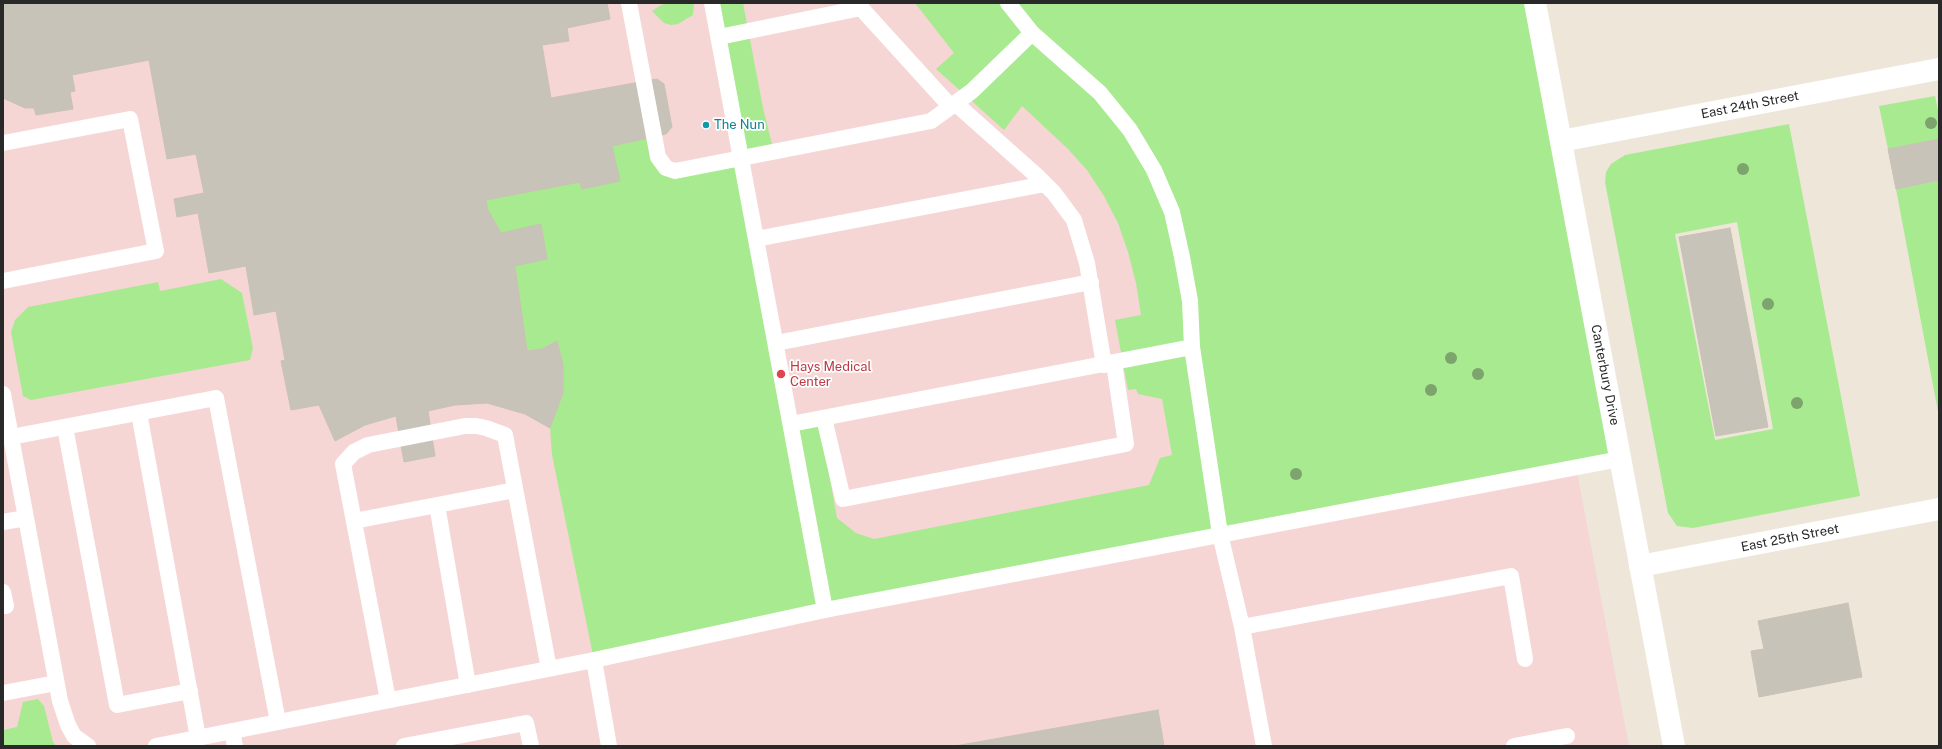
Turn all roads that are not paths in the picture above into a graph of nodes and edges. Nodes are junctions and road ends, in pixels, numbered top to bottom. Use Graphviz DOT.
graph roads {
  1 [pos="628,3"];
  2 [pos="712,3"];
  3 [pos="1008,3"];
  4 [pos="1535,3"];
  5 [pos="1032,33"];
  6 [pos="719,37"];
  7 [pos="1939,69"];
  8 [pos="953,105"];
  9 [pos="1561,141"];
  10 [pos="3,143"];
  11 [pos="741,158"];
  12 [pos="1044,184"];
  13 [pos="756,239"];
  14 [pos="3,281"];
  15 [pos="1091,282"];
  16 [pos="776,343"];
  17 [pos="1192,347"];
  18 [pos="1109,364"];
  19 [pos="3,394"];
  20 [pos="139,413"];
  21 [pos="824,418"];
  22 [pos="791,424"];
  23 [pos="65,427"];
  24 [pos="11,437"];
  25 [pos="1620,458"];
  26 [pos="515,490"];
  27 [pos="437,505"];
  28 [pos="1939,509"];
  29 [pos="26,518"];
  30 [pos="354,521"];
  31 [pos="3,522"];
  32 [pos="1220,534"];
  33 [pos="1640,566"];
  34 [pos="3,592"];
  35 [pos="3,606"];
  36 [pos="825,610"];
  37 [pos="1242,627"];
  38 [pos="1525,659"];
  39 [pos="594,660"];
  40 [pos="549,669"];
  41 [pos="56,683"];
  42 [pos="468,685"];
  43 [pos="190,691"];
  44 [pos="3,693"];
  45 [pos="388,700"];
  46 [pos="278,722"];
  47 [pos="1567,736"];
  48 [pos="198,738"];
  49 [pos="233,739"];
  50 [pos="88,746"];
  51 [pos="156,746"];
  52 [pos="404,746"];
  53 [pos="530,746"];
  54 [pos="610,746"];
  55 [pos="1264,746"];
  56 [pos="1514,746"];
  57 [pos="1674,746"];
  1 -- 11 [label="lane"];
  2 -- 6 [label="lane"];
  3 -- 5 [label="lane"];
  4 -- 9 [label="main road, Canterbury Drive"];
  5 -- 8 [label="lane"];
  5 -- 17 [label="lane"];
  6 -- 8 [label="lane"];
  6 -- 11 [label="lane"];
  7 -- 9 [label="main road, East 24th Street"];
  8 -- 11 [label="lane"];
  8 -- 12 [label="lane"];
  9 -- 25 [label="main road, Canterbury Drive"];
  10 -- 14 [label="lane"];
  11 -- 13 [label="lane"];
  12 -- 13 [label="lane"];
  12 -- 15 [label="lane"];
  13 -- 16 [label="lane"];
  15 -- 16 [label="lane"];
  15 -- 18 [label="lane"];
  16 -- 22 [label="lane"];
  17 -- 18 [label="lane"];
  17 -- 32 [label="lane"];
  18 -- 21 [label="lane"];
  18 -- 21 [label="lane"];
  19 -- 24 [label="lane"];
  20 -- 23 [label="lane"];
  20 -- 43 [label="lane"];
  20 -- 46 [label="lane"];
  21 -- 22 [label="lane"];
  22 -- 36 [label="lane"];
  23 -- 24 [label="lane"];
  23 -- 43 [label="lane"];
  24 -- 29 [label="lane"];
  25 -- 32 [label="lane"];
  25 -- 33 [label="main road, Canterbury Drive"];
  26 -- 27 [label="lane"];
  26 -- 30 [label="lane"];
  26 -- 40 [label="lane"];
  27 -- 30 [label="lane"];
  27 -- 42 [label="lane"];
  28 -- 33 [label="main road, East 25th Street"];
  29 -- 31 [label="lane"];
  29 -- 41 [label="lane"];
  30 -- 45 [label="lane"];
  32 -- 36 [label="lane"];
  32 -- 37 [label="lane"];
  33 -- 57 [label="main road, Canterbury Drive"];
  34 -- 35 [label="lane"];
  36 -- 39 [label="lane"];
  37 -- 38 [label="lane"];
  37 -- 55 [label="lane"];
  39 -- 40 [label="lane"];
  39 -- 54 [label="lane"];
  40 -- 42 [label="lane"];
  41 -- 44 [label="lane"];
  41 -- 50 [label="lane"];
  42 -- 45 [label="lane"];
  43 -- 48 [label="lane"];
  45 -- 46 [label="lane"];
  46 -- 49 [label="lane"];
  47 -- 56 [label="lane"];
  48 -- 49 [label="lane"];
  48 -- 51 [label="lane"];
  52 -- 53 [label="lane"];
}
